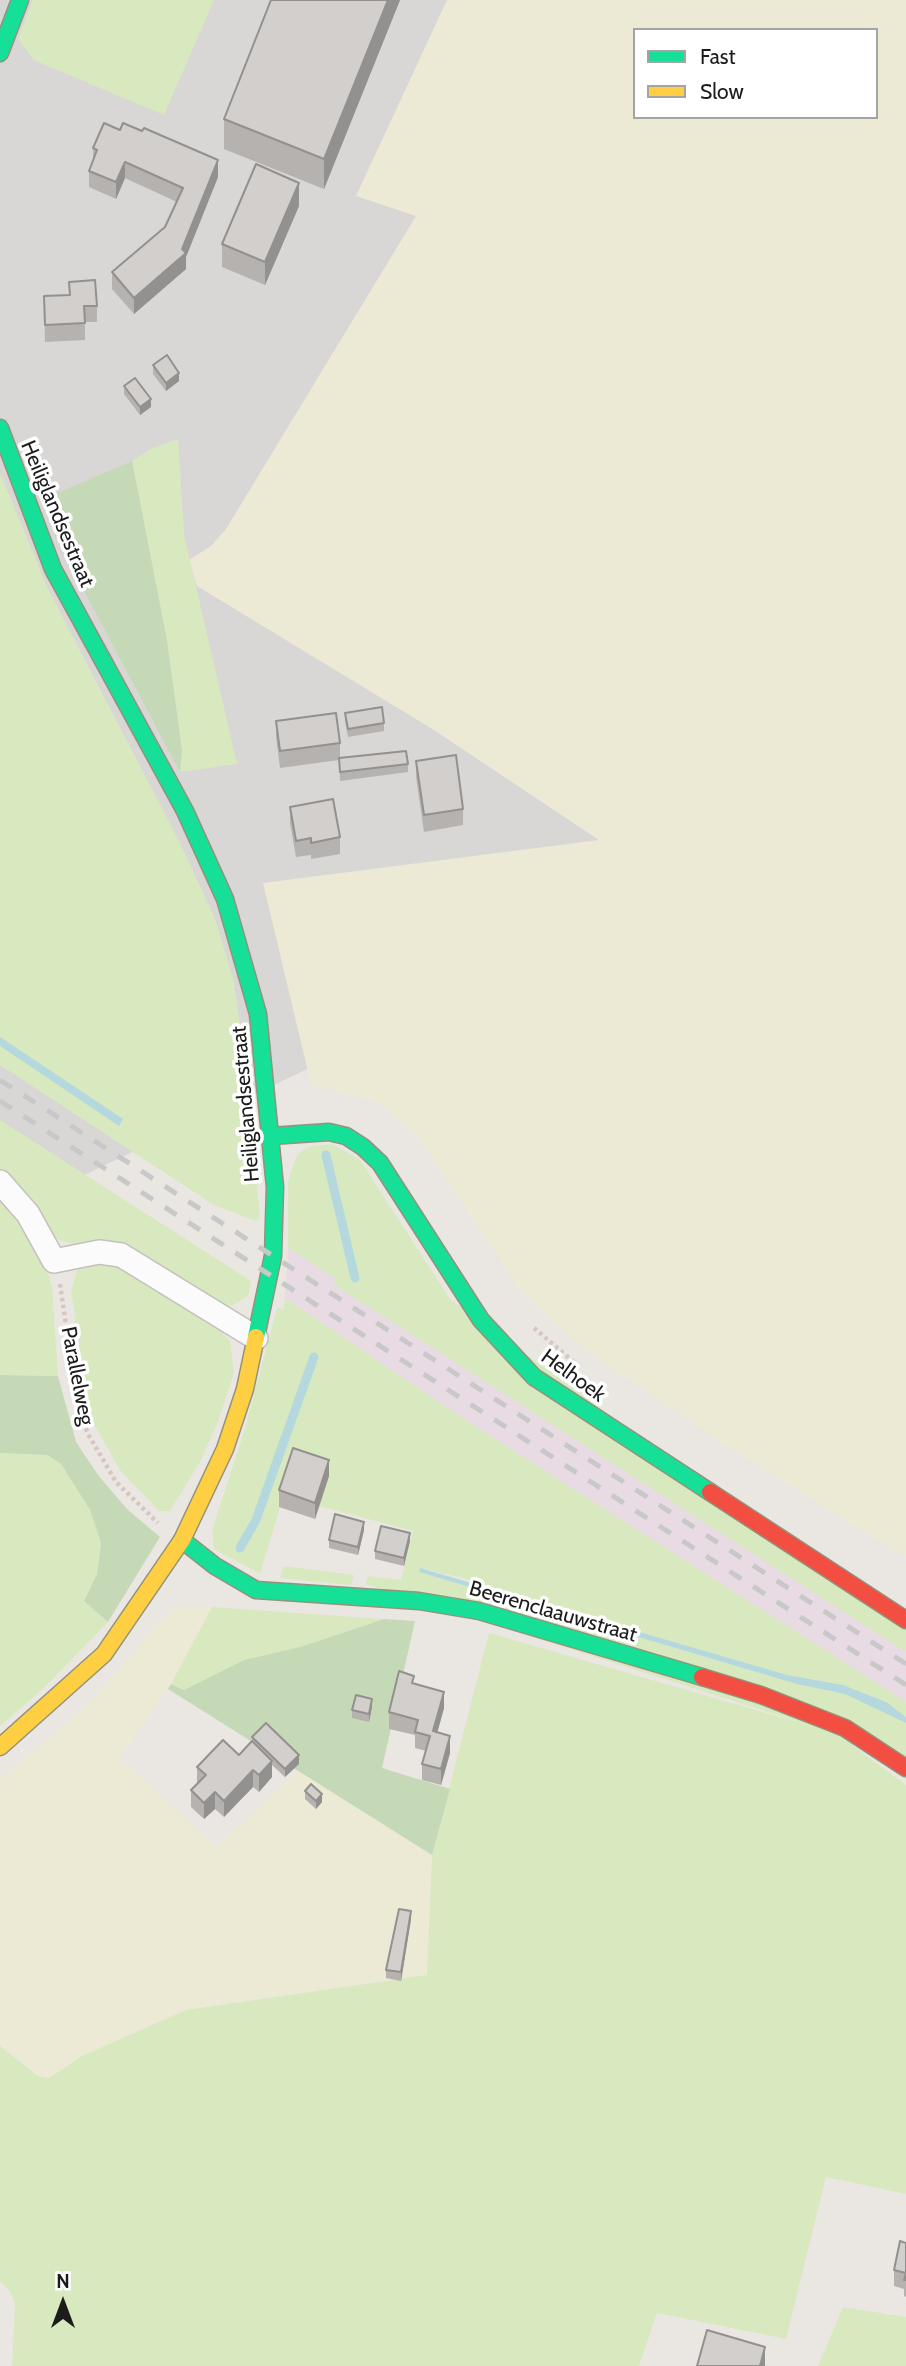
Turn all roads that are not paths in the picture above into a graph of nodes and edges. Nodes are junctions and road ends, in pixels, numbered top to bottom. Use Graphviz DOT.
graph roads {
  1 [pos="20,0"];
  2 [pos="0,53"];
  3 [pos="0,428"];
  4 [pos="271,1136"];
  5 [pos="0,1182"];
  6 [pos="256,1338"];
  7 [pos="182,1540"];
  8 [pos="906,1620"];
  9 [pos="0,1747"];
  10 [pos="906,1768"];
  1 -- 2 [label="street"];
  3 -- 4 [label="street, Heiliglandsestraat"];
  4 -- 6 [label="street, Heiliglandsestraat"];
  4 -- 8 [label="street, Helhoek"];
  5 -- 6 [label="street"];
  6 -- 7 [label="street, Heiliglandsestraat"];
  7 -- 9 [label="street, Heiliglandsestraat"];
  7 -- 10 [label="street, Beerenclaauwstraat"];
}
